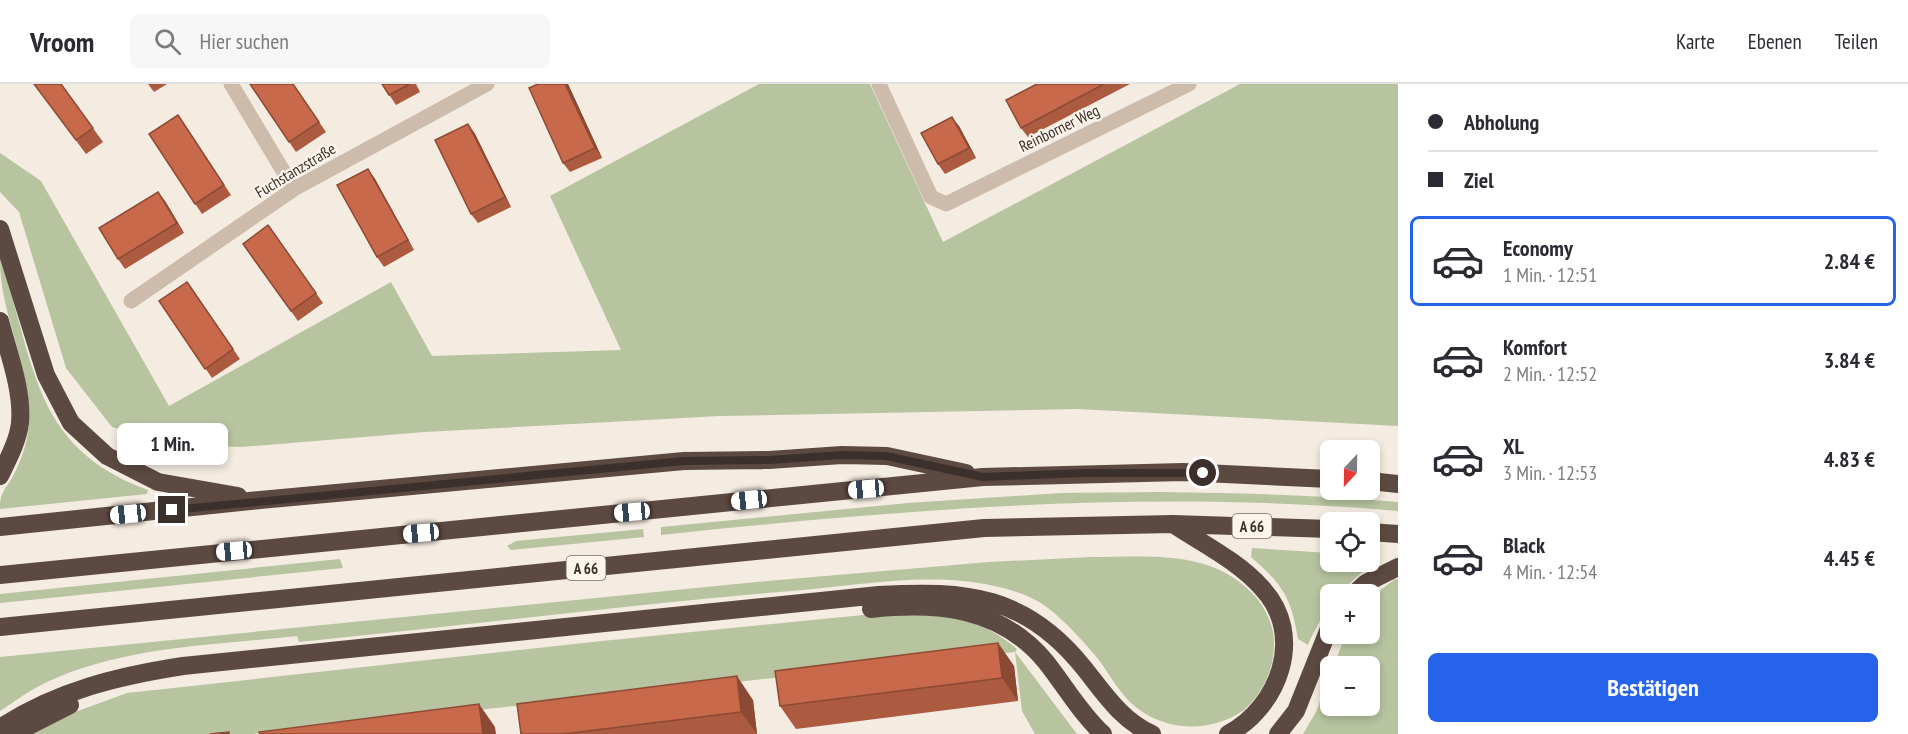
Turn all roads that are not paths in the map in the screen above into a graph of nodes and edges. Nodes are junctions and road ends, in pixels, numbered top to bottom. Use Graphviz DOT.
graph roads {
  1 [pos="231,84"];
  2 [pos="487,84"];
  3 [pos="879,84"];
  4 [pos="1189,84"];
  5 [pos="294,189"];
  6 [pos="0,229"];
  7 [pos="131,301"];
  8 [pos="0,321"];
  9 [pos="0,476"];
  10 [pos="983,477"];
  11 [pos="1320,479"];
  12 [pos="1380,482"];
  13 [pos="1398,484"];
  14 [pos="260,500"];
  15 [pos="1173,524"];
  16 [pos="0,528"];
  17 [pos="1320,529"];
  18 [pos="1380,532"];
  19 [pos="1398,534"];
  20 [pos="1398,567"];
  21 [pos="0,575"];
  22 [pos="1366,584"];
  23 [pos="0,627"];
  24 [pos="1323,644"];
  25 [pos="0,728"];
  26 [pos="13,734"];
  27 [pos="1103,734"];
  28 [pos="1152,734"];
  29 [pos="1228,734"];
  30 [pos="1278,734"];
  1 -- 5 [label="street"];
  2 -- 5 [label="street, Fuchstanzstraße"];
  3 -- 4 [label="street, Reinborner Weg"];
  5 -- 7 [label="street, Fuchstanzstraße"];
  6 -- 14 [label="highway"];
  8 -- 9 [label="highway"];
  10 -- 11 [label="highway"];
  10 -- 14 [label="highway"];
  10 -- 21 [label="highway"];
  12 -- 13 [label="highway"];
  14 -- 16 [label="highway"];
  15 -- 17 [label="highway, A 66"];
  15 -- 23 [label="highway, A 66"];
  15 -- 29 [label="highway"];
  18 -- 19 [label="highway"];
  20 -- 22 [label="highway"];
  24 -- 30 [label="highway"];
  25 -- 28 [label="highway"];
  26 -- 27 [label="highway"];
}
